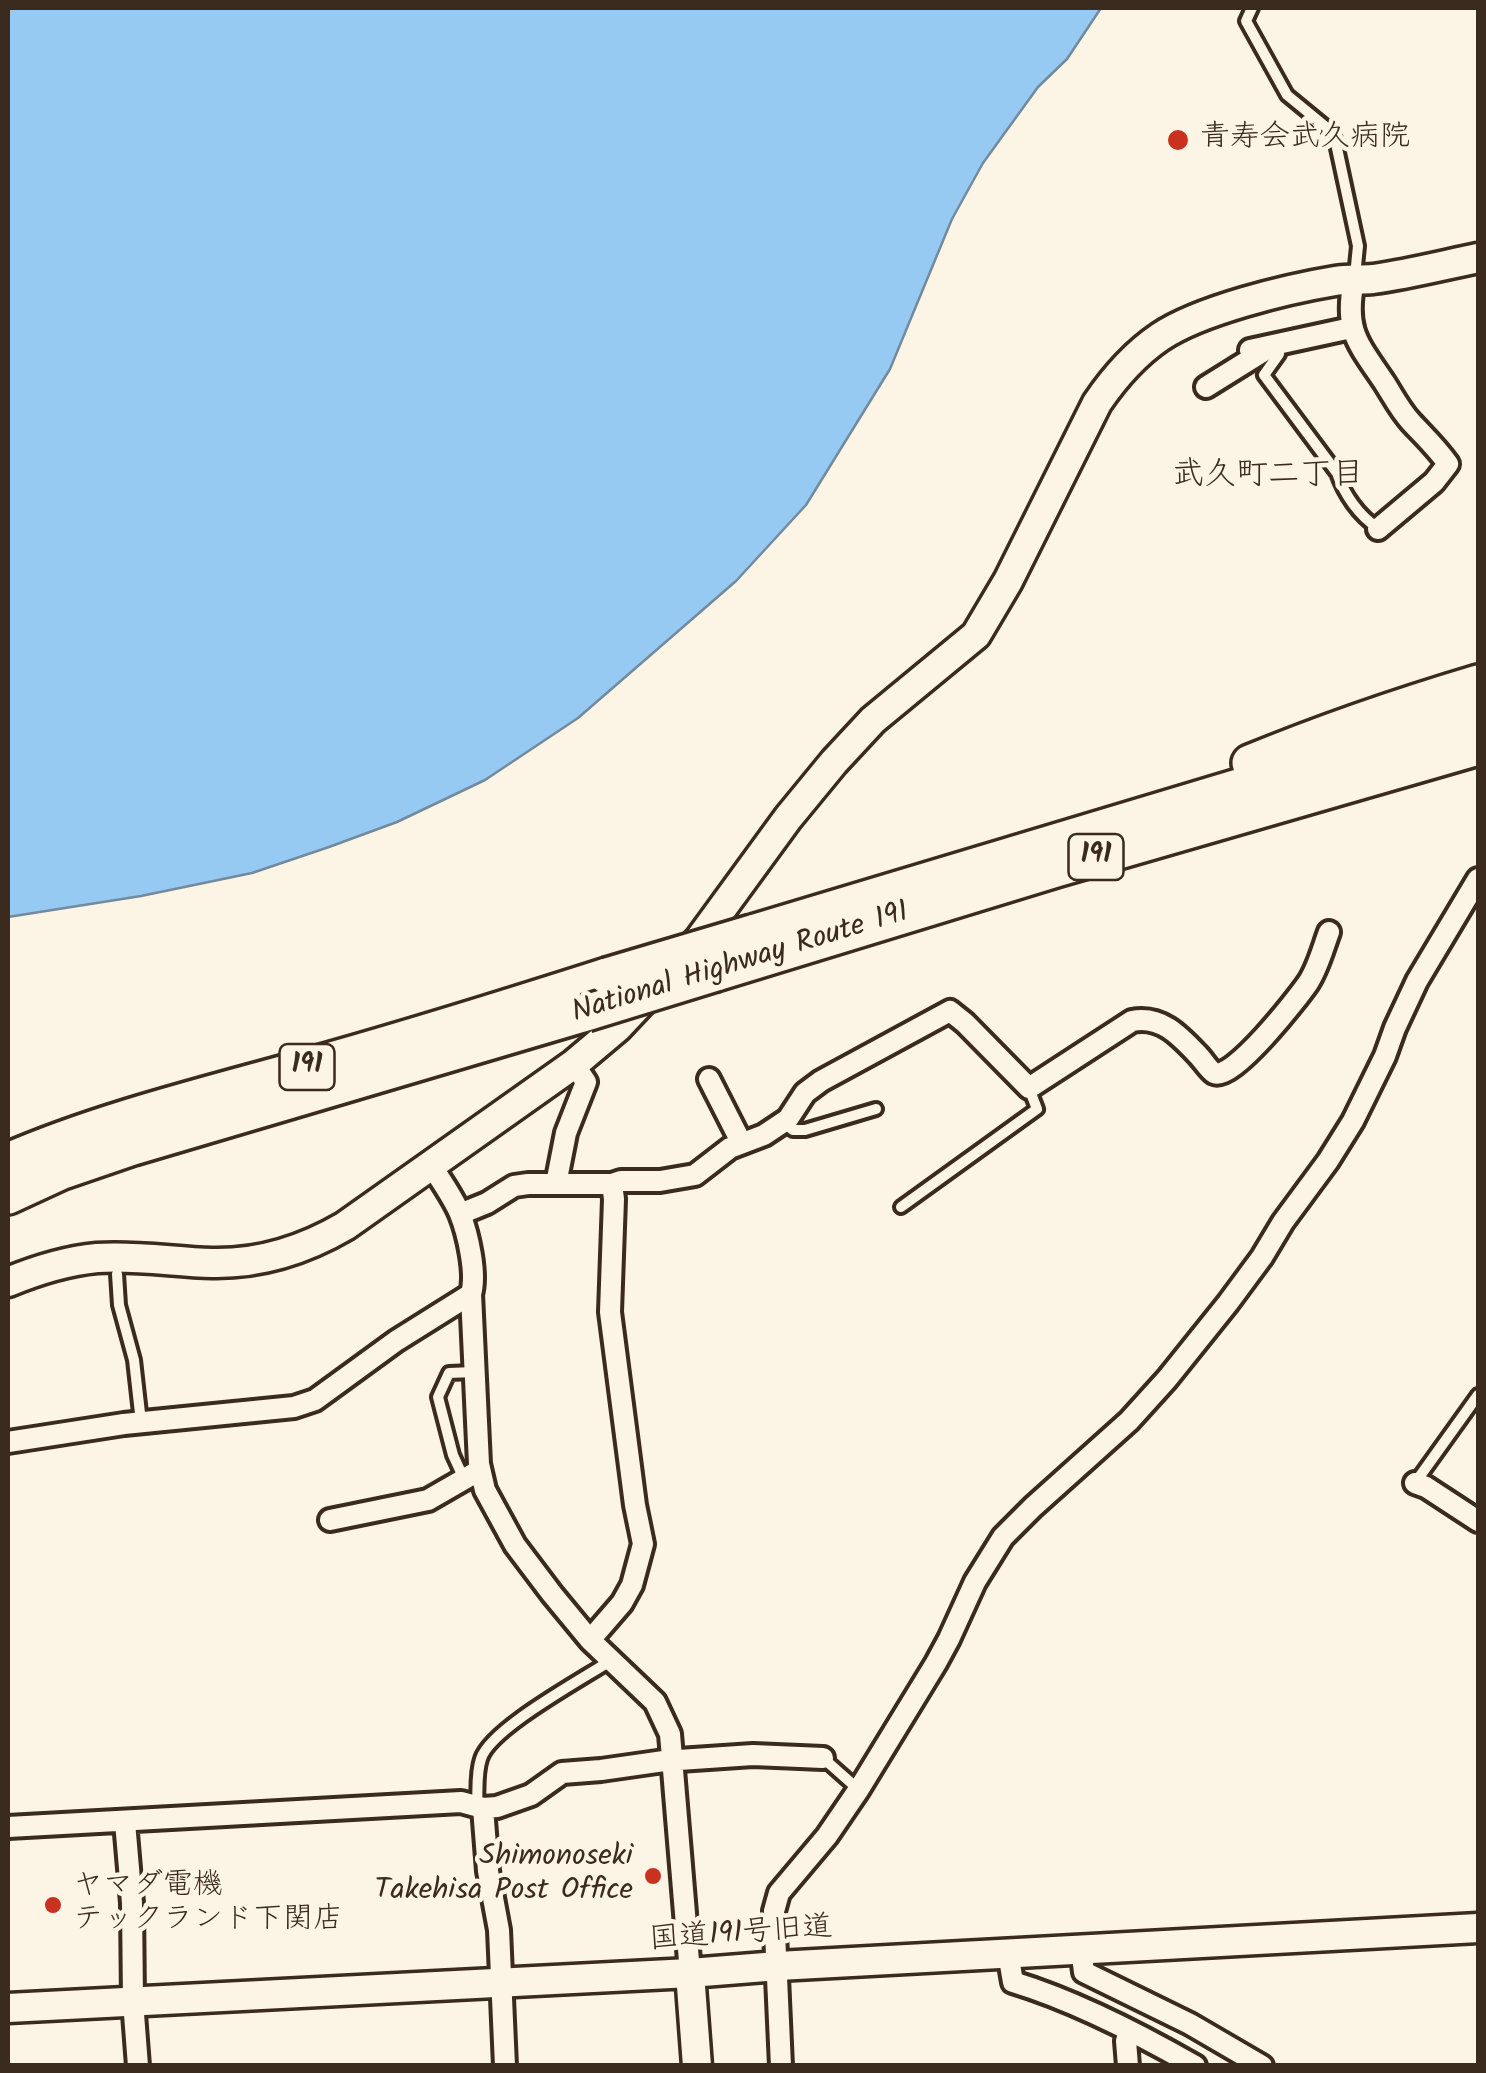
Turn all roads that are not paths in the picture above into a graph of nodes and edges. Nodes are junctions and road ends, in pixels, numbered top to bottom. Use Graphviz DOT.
graph roads {
  1 [pos="1252,8"];
  2 [pos="1478,258"];
  3 [pos="1354,280"];
  4 [pos="1351,328"];
  5 [pos="1276,344"];
  6 [pos="1250,350"];
  7 [pos="1206,387"];
  8 [pos="1378,528"];
  9 [pos="1478,683"];
  10 [pos="1478,715"];
  11 [pos="1478,747"];
  12 [pos="1432,761"];
  13 [pos="1478,764"];
  14 [pos="1046,845"];
  15 [pos="1478,879"];
  16 [pos="1329,932"];
  17 [pos="574,1064"];
  18 [pos="709,1078"];
  19 [pos="1029,1088"];
  20 [pos="876,1109"];
  21 [pos="784,1122"];
  22 [pos="740,1144"];
  23 [pos="8,1162"];
  24 [pos="431,1165"];
  25 [pos="556,1184"];
  26 [pos="612,1184"];
  27 [pos="8,1196"];
  28 [pos="901,1207"];
  29 [pos="460,1214"];
  30 [pos="116,1274"];
  31 [pos="8,1282"];
  32 [pos="471,1294"];
  33 [pos="475,1372"];
  34 [pos="1478,1395"];
  35 [pos="141,1422"];
  36 [pos="8,1442"];
  37 [pos="473,1475"];
  38 [pos="1415,1483"];
  39 [pos="330,1520"];
  40 [pos="1478,1521"];
  41 [pos="590,1640"];
  42 [pos="610,1661"];
  43 [pos="823,1758"];
  44 [pos="673,1762"];
  45 [pos="859,1789"];
  46 [pos="480,1807"];
  47 [pos="125,1822"];
  48 [pos="8,1827"];
  49 [pos="1478,1928"];
  50 [pos="1081,1950"];
  51 [pos="1008,1954"];
  52 [pos="778,1966"];
  53 [pos="690,1973"];
  54 [pos="503,1981"];
  55 [pos="133,2001"];
  56 [pos="8,2008"];
  57 [pos="1129,2031"];
  58 [pos="138,2066"];
  59 [pos="505,2066"];
  60 [pos="697,2066"];
  61 [pos="782,2066"];
  62 [pos="1128,2066"];
  63 [pos="1195,2066"];
  64 [pos="1262,2066"];
  1 -- 3 [label="lane"];
  2 -- 3 [label="street"];
  3 -- 4 [label="street"];
  3 -- 17 [label="street"];
  4 -- 5 [label="street"];
  4 -- 8 [label="street"];
  5 -- 6 [label="street"];
  5 -- 7 [label="street"];
  5 -- 8 [label="lane"];
  9 -- 14 [label="highway"];
  10 -- 14 [label="highway, National Highway Route 191 / 191"];
  11 -- 12 [label="highway, National Highway Route 191 / 191"];
  12 -- 13 [label="highway"];
  12 -- 27 [label="highway, National Highway Route 191 / 191, bridge"];
  14 -- 23 [label="highway, National Highway Route 191 / 191, bridge"];
  15 -- 45 [label="street"];
  16 -- 19 [label="street"];
  17 -- 24 [label="street"];
  17 -- 25 [label="street"];
  18 -- 22 [label="street"];
  19 -- 21 [label="street"];
  19 -- 28 [label="lane"];
  20 -- 21 [label="lane"];
  21 -- 22 [label="street"];
  22 -- 26 [label="street"];
  24 -- 29 [label="street"];
  24 -- 31 [label="street"];
  25 -- 26 [label="street"];
  25 -- 29 [label="street"];
  26 -- 41 [label="street"];
  29 -- 32 [label="street"];
  30 -- 35 [label="lane"];
  32 -- 33 [label="street"];
  32 -- 35 [label="street"];
  33 -- 37 [label="street"];
  33 -- 37 [label="lane"];
  34 -- 38 [label="lane"];
  35 -- 36 [label="street"];
  37 -- 39 [label="street"];
  37 -- 41 [label="street"];
  38 -- 40 [label="street"];
  41 -- 42 [label="street"];
  42 -- 44 [label="street"];
  42 -- 46 [label="lane"];
  43 -- 44 [label="street"];
  43 -- 45 [label="lane"];
  44 -- 46 [label="street"];
  44 -- 53 [label="street"];
  45 -- 52 [label="street"];
  46 -- 47 [label="street"];
  46 -- 54 [label="street"];
  47 -- 48 [label="street"];
  47 -- 55 [label="street"];
  49 -- 50 [label="street, 国道191号旧道"];
  50 -- 51 [label="street, 国道191号旧道"];
  50 -- 64 [label="street"];
  51 -- 52 [label="street, 国道191号旧道"];
  51 -- 57 [label="street"];
  52 -- 53 [label="street, 国道191号旧道"];
  52 -- 61 [label="street"];
  53 -- 54 [label="street, 国道191号旧道"];
  53 -- 60 [label="street"];
  54 -- 55 [label="street, 国道191号旧道"];
  54 -- 59 [label="street"];
  55 -- 56 [label="street, 国道191号旧道"];
  55 -- 58 [label="street"];
  57 -- 62 [label="street"];
  57 -- 63 [label="street"];
}
